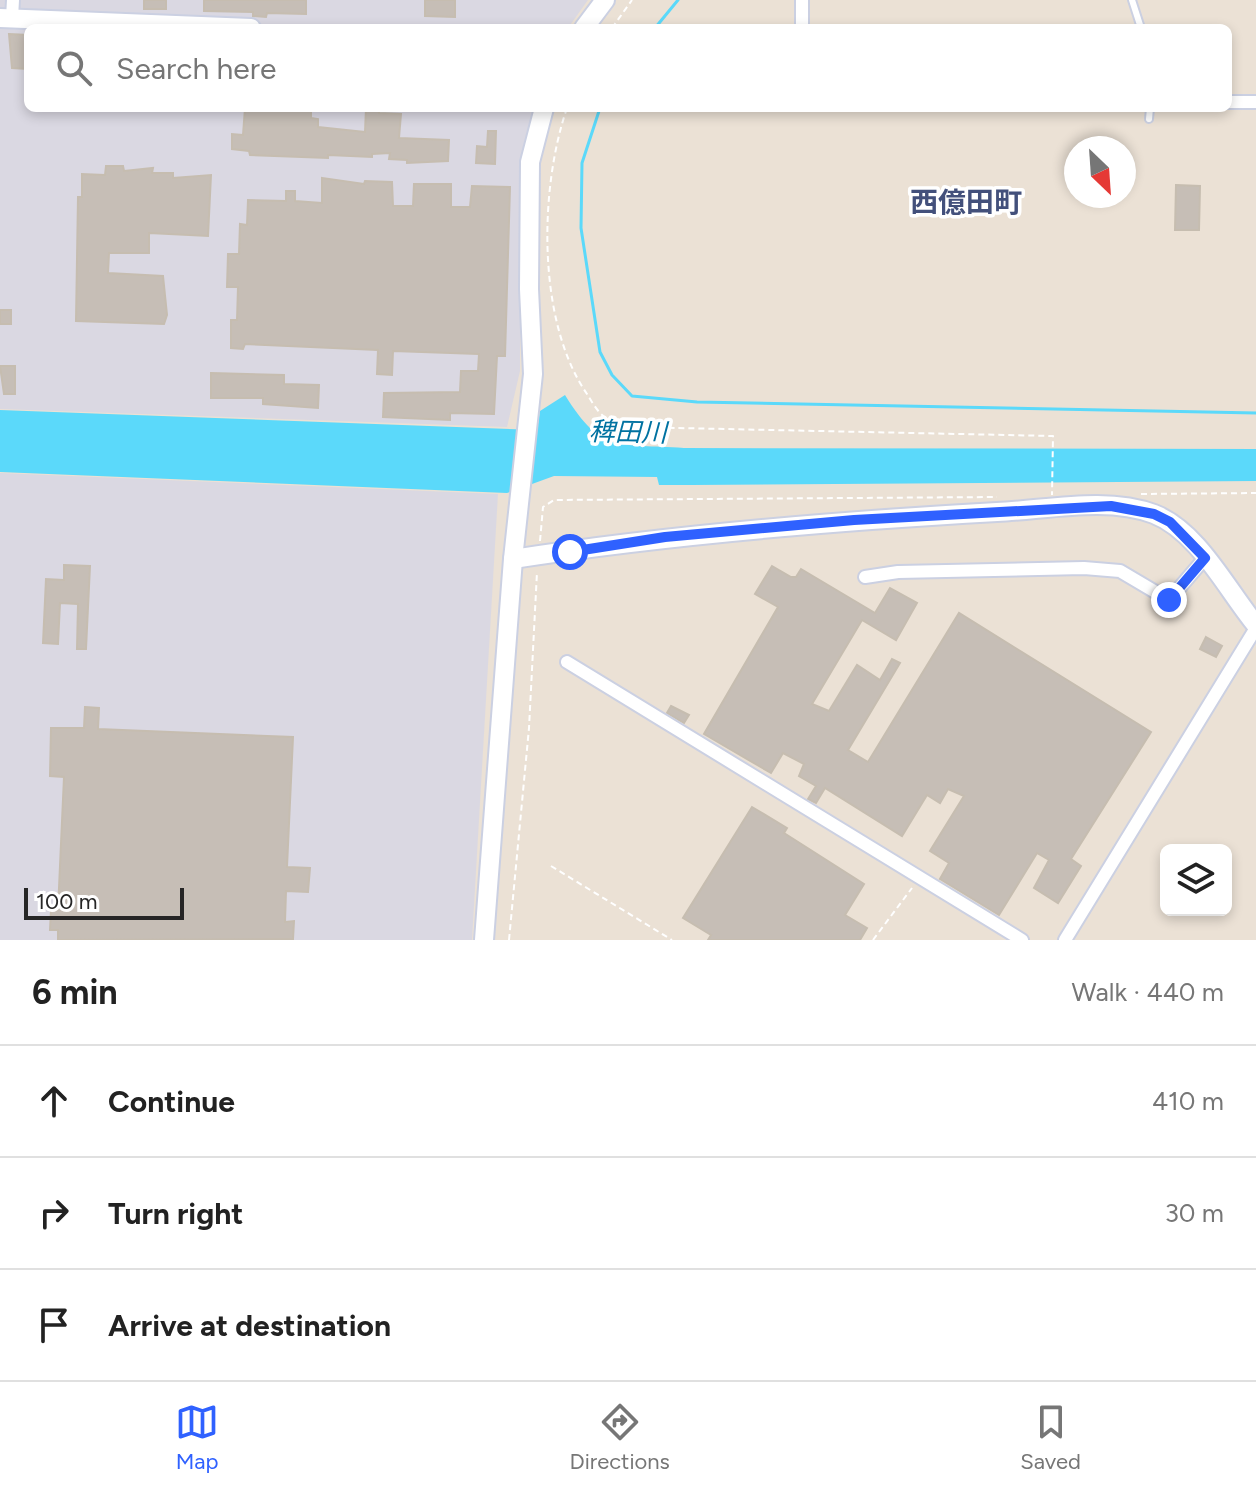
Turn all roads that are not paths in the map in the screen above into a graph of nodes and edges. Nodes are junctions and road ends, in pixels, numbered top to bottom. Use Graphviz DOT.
graph roads {
  1 [pos="605,0"];
  2 [pos="802,0"];
  3 [pos="1132,0"];
  4 [pos="8,12"];
  5 [pos="190,24"];
  6 [pos="587,24"];
  7 [pos="802,24"];
  8 [pos="1140,24"];
  9 [pos="1232,102"];
  10 [pos="1256,102"];
  11 [pos="543,112"];
  12 [pos="1150,112"];
  13 [pos="1149,119"];
  14 [pos="1205,558"];
  15 [pos="513,559"];
  16 [pos="865,577"];
  17 [pos="1256,626"];
  18 [pos="567,662"];
  19 [pos="484,940"];
  20 [pos="1022,940"];
  21 [pos="1065,940"];
  1 -- 6 [label="street"];
  2 -- 7 [label="street"];
  3 -- 8 [label="lane"];
  4 -- 5 [label="street"];
  9 -- 10 [label="street"];
  11 -- 15 [label="street"];
  12 -- 13 [label="lane"];
  14 -- 15 [label="street"];
  14 -- 16 [label="street"];
  14 -- 17 [label="street"];
  15 -- 19 [label="street"];
  17 -- 21 [label="street"];
  18 -- 20 [label="street"];
}
